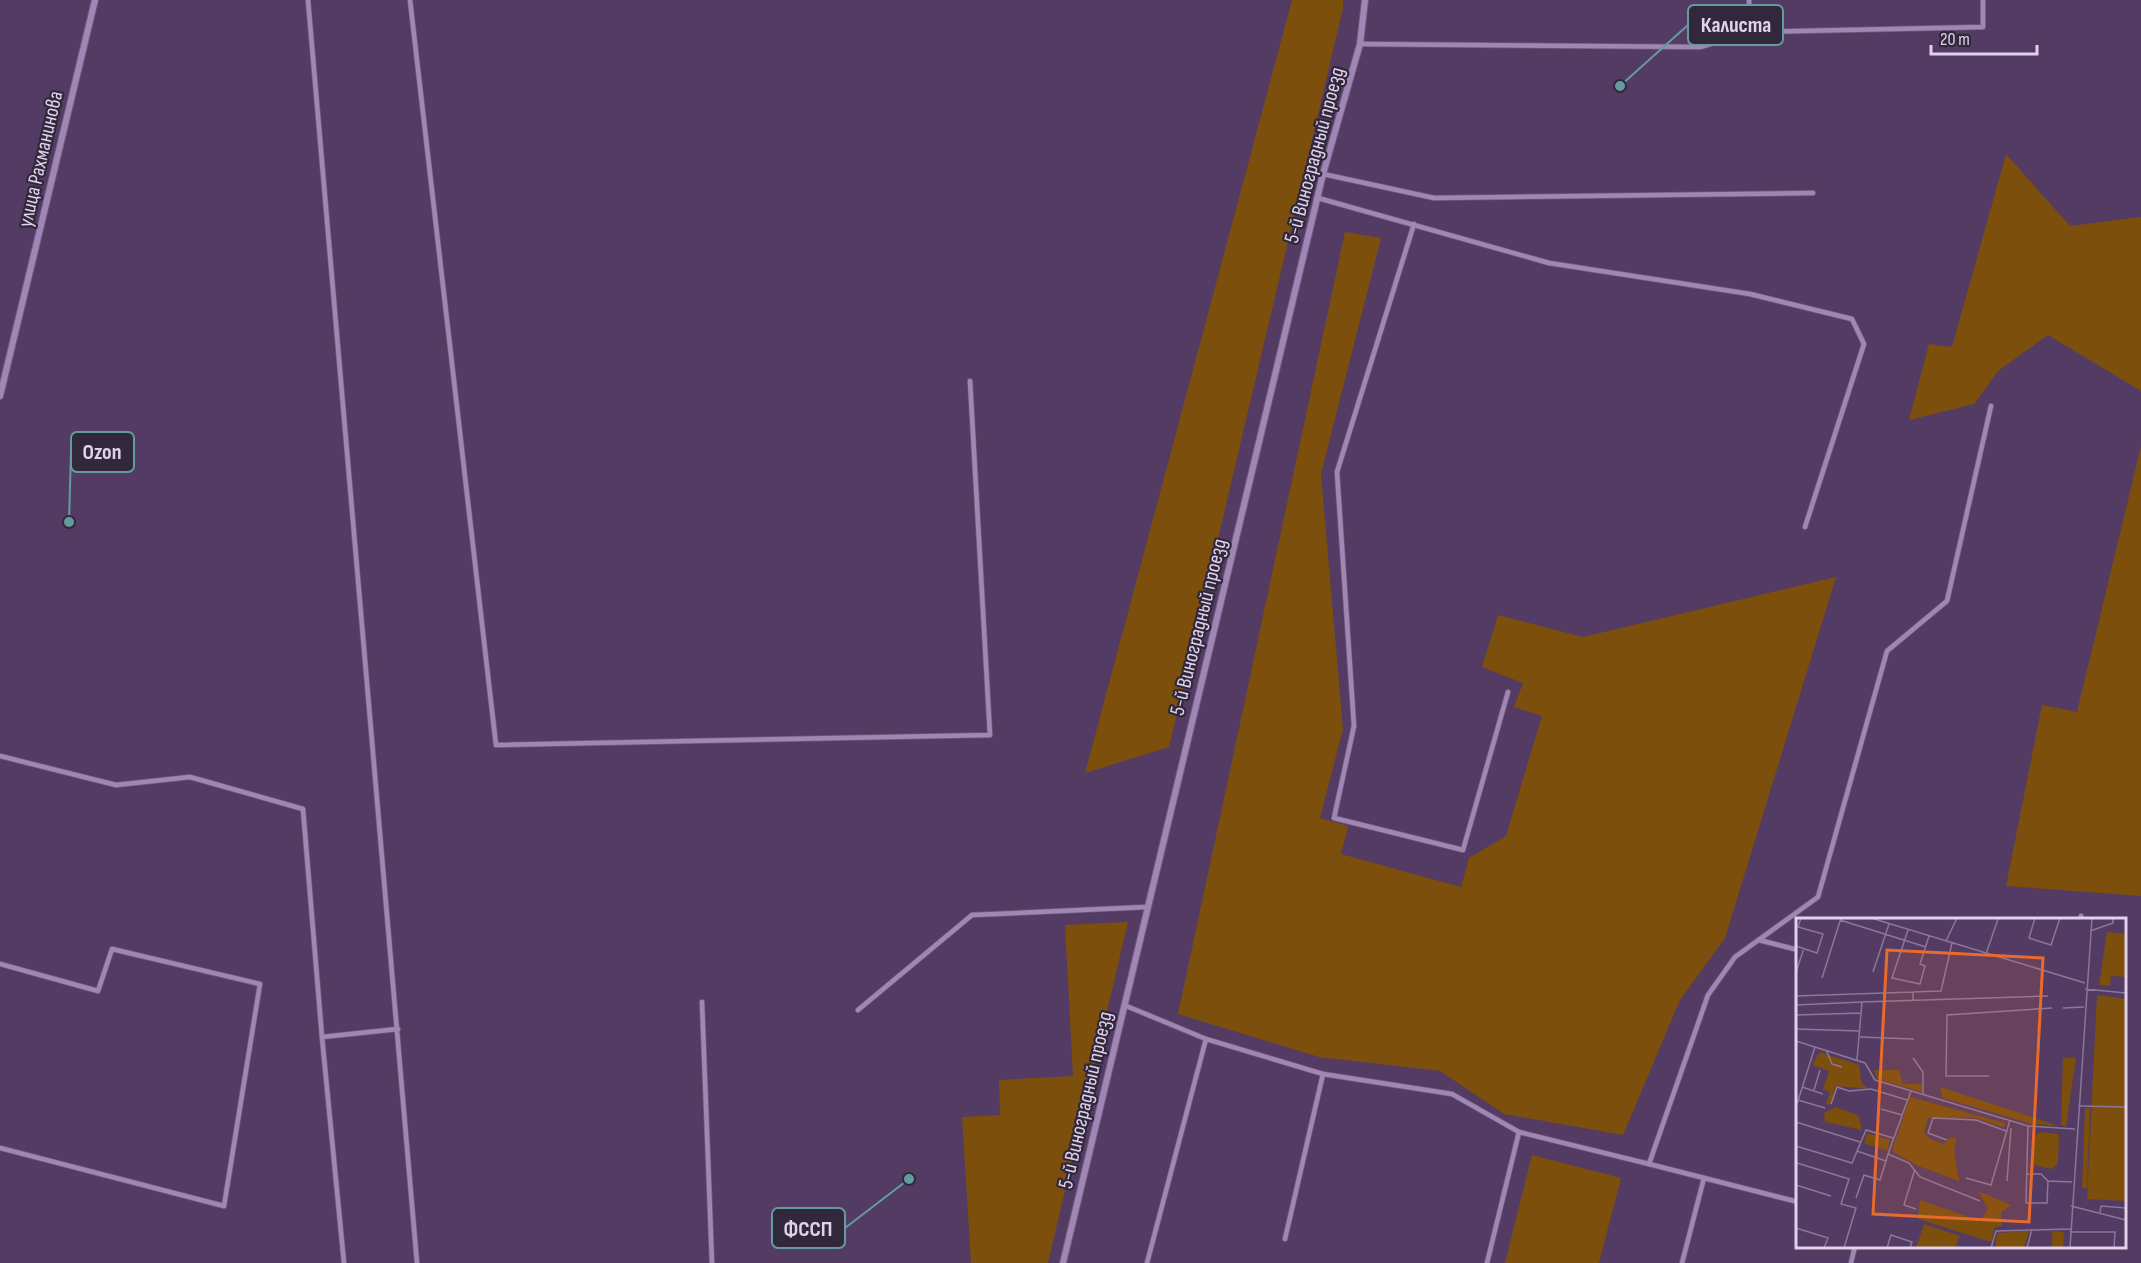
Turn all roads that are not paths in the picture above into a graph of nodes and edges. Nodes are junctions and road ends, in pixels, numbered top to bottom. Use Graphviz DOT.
graph roads {
  1 [pos="95,0"];
  2 [pos="308,0"];
  3 [pos="410,0"];
  4 [pos="1365,0"];
  5 [pos="1749,0"];
  6 [pos="1983,0"];
  7 [pos="1751,32"];
  8 [pos="1360,44"];
  9 [pos="1323,174"];
  10 [pos="1813,193"];
  11 [pos="1318,198"];
  12 [pos="1414,224"];
  13 [pos="970,381"];
  14 [pos="0,396"];
  15 [pos="1991,406"];
  16 [pos="1805,527"];
  17 [pos="1508,692"];
  18 [pos="0,756"];
  19 [pos="1148,907"];
  20 [pos="1759,940"];
  21 [pos="1796,950"];
  22 [pos="0,964"];
  23 [pos="702,1002"];
  24 [pos="1124,1005"];
  25 [pos="858,1010"];
  26 [pos="398,1029"];
  27 [pos="322,1037"];
  28 [pos="1206,1039"];
  29 [pos="1323,1074"];
  30 [pos="1519,1132"];
  31 [pos="0,1148"];
  32 [pos="1648,1164"];
  33 [pos="1704,1178"];
  34 [pos="1796,1202"];
  35 [pos="1285,1239"];
  36 [pos="1855,1248"];
  37 [pos="344,1263"];
  38 [pos="417,1263"];
  39 [pos="712,1263"];
  40 [pos="1063,1263"];
  41 [pos="1147,1263"];
  42 [pos="1487,1263"];
  43 [pos="1682,1263"];
  44 [pos="1851,1263"];
  1 -- 14 [label="street, улица Рахманинова"];
  2 -- 26 [label="lane"];
  3 -- 13 [label="lane"];
  4 -- 8 [label="street, 5-й Виноградный проезд"];
  5 -- 7 [label="lane"];
  6 -- 7 [label="lane"];
  7 -- 8 [label="lane"];
  8 -- 9 [label="street, 5-й Виноградный проезд"];
  9 -- 10 [label="lane"];
  9 -- 11 [label="street, 5-й Виноградный проезд"];
  11 -- 12 [label="lane"];
  11 -- 19 [label="street, 5-й Виноградный проезд"];
  12 -- 16 [label="lane"];
  12 -- 17 [label="lane"];
  15 -- 20 [label="lane"];
  18 -- 27 [label="lane"];
  19 -- 24 [label="street, 5-й Виноградный проезд"];
  19 -- 25 [label="lane"];
  20 -- 21 [label="lane"];
  20 -- 32 [label="lane"];
  22 -- 31 [label="lane"];
  23 -- 39 [label="lane"];
  24 -- 28 [label="lane"];
  24 -- 40 [label="street, 5-й Виноградный проезд"];
  26 -- 27 [label="lane"];
  26 -- 38 [label="lane"];
  27 -- 37 [label="lane"];
  28 -- 29 [label="lane"];
  28 -- 41 [label="lane"];
  29 -- 30 [label="lane"];
  29 -- 35 [label="lane"];
  30 -- 32 [label="lane"];
  30 -- 42 [label="lane"];
  32 -- 33 [label="lane"];
  33 -- 34 [label="lane"];
  33 -- 43 [label="lane"];
  36 -- 44 [label="lane"];
}
